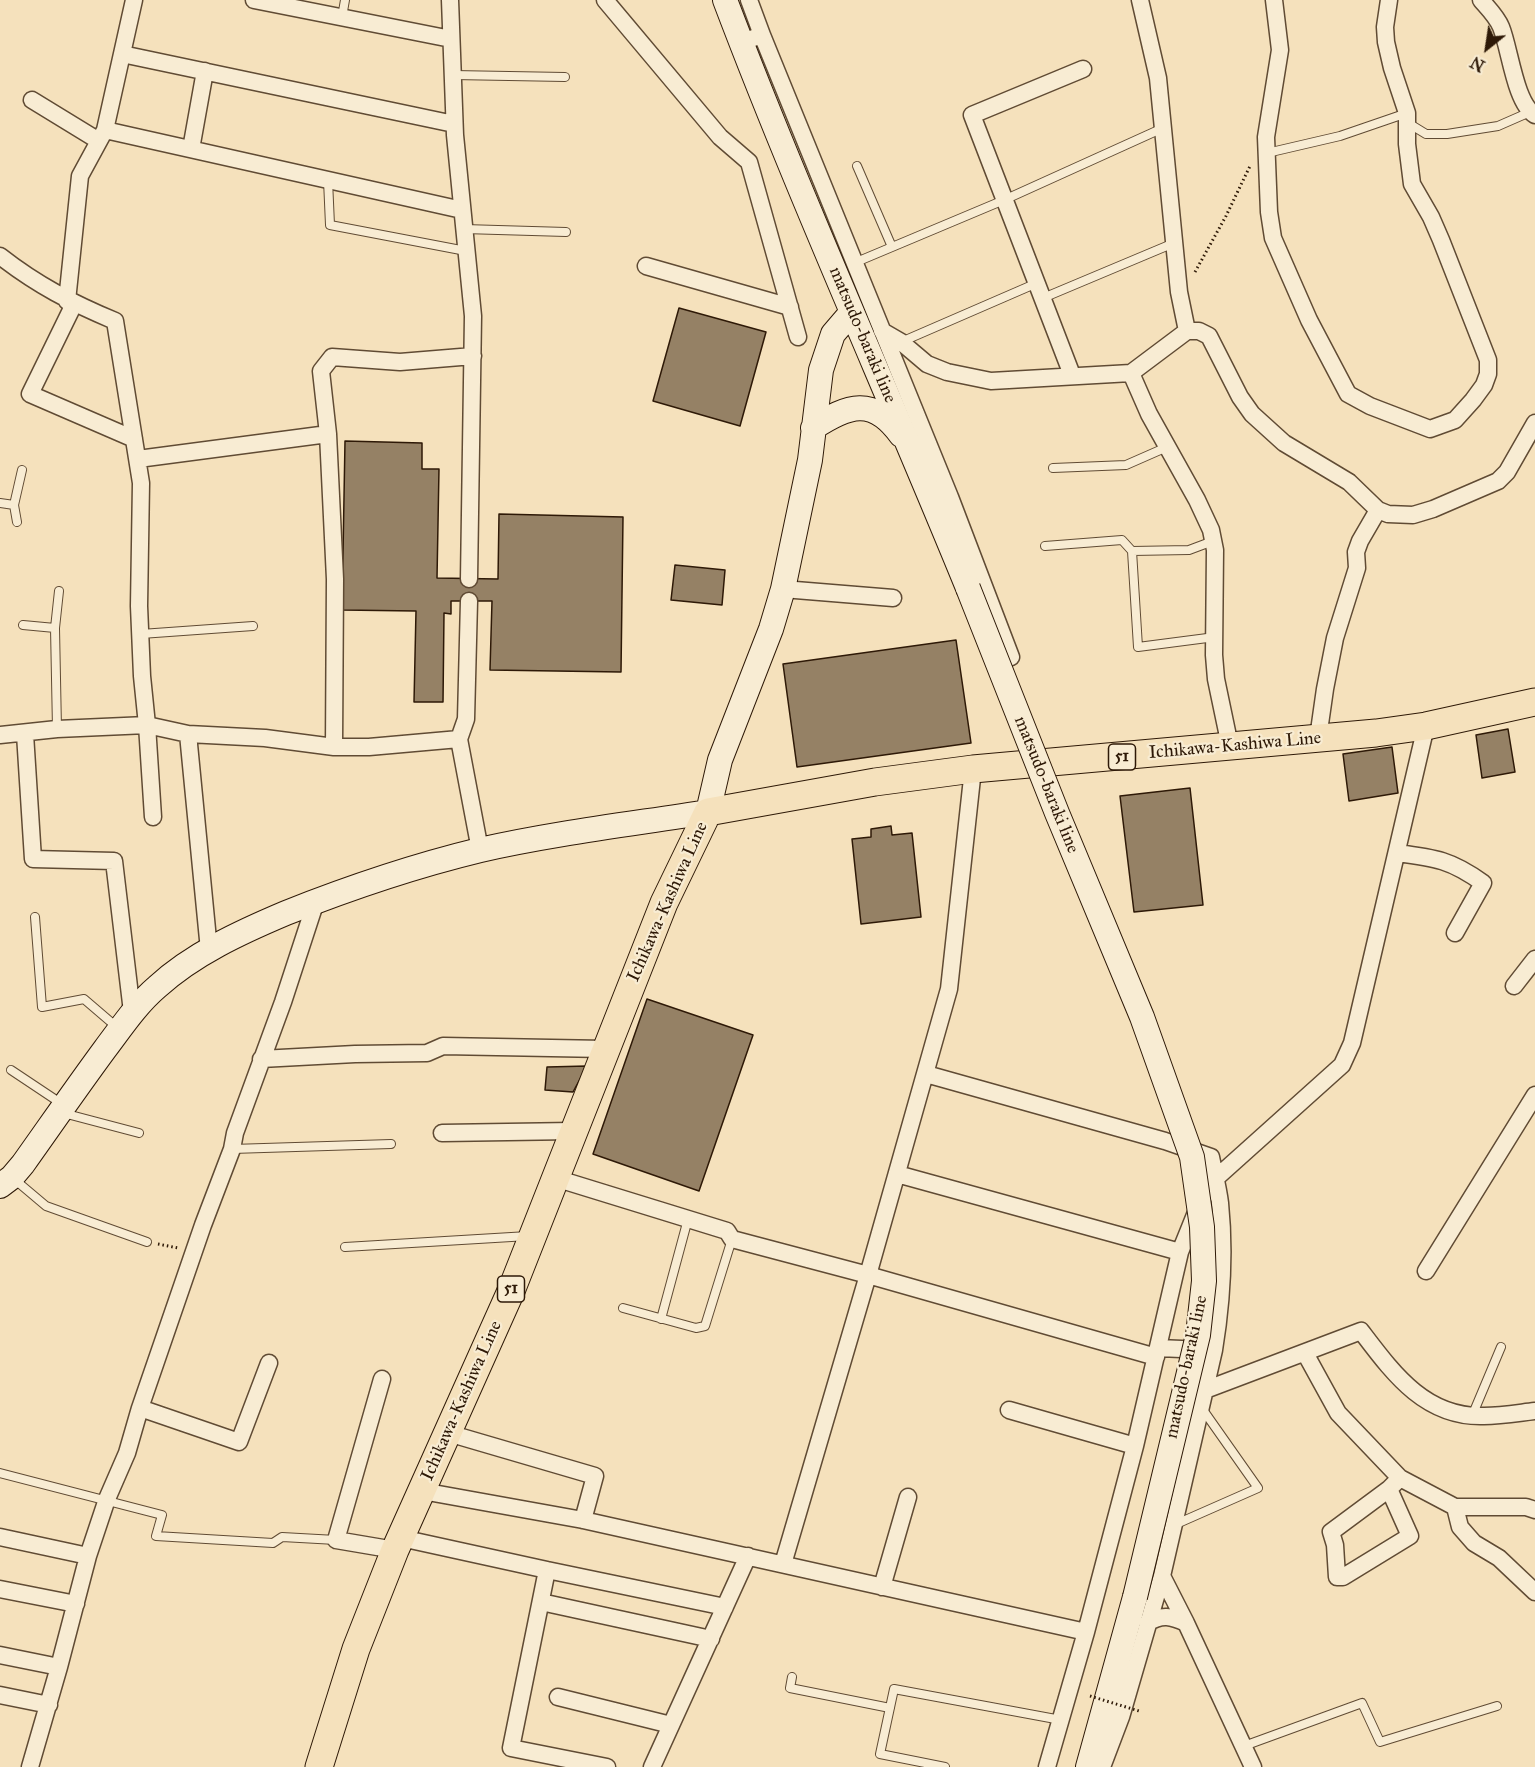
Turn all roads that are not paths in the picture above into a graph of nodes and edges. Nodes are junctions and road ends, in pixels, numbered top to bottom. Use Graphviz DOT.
graph roads {
  1 [pos="134,0"];
  2 [pos="254,0"];
  3 [pos="345,0"];
  4 [pos="450,0"];
  5 [pos="606,0"];
  6 [pos="725,0"];
  7 [pos="749,0"];
  8 [pos="1140,0"];
  9 [pos="1274,0"];
  10 [pos="1389,0"];
  11 [pos="1481,0"];
  12 [pos="342,17"];
  13 [pos="451,39"];
  14 [pos="752,39"];
  15 [pos="122,54"];
  16 [pos="1083,69"];
  17 [pos="205,71"];
  18 [pos="453,75"];
  19 [pos="565,78"];
  20 [pos="32,100"];
  21 [pos="1532,114"];
  22 [pos="1407,118"];
  23 [pos="454,124"];
  24 [pos="1163,128"];
  25 [pos="102,135"];
  26 [pos="190,149"];
  27 [pos="1267,151"];
  28 [pos="857,166"];
  29 [pos="328,180"];
  30 [pos="1004,200"];
  31 [pos="462,210"];
  32 [pos="464,230"];
  33 [pos="566,232"];
  34 [pos="1174,243"];
  35 [pos="892,247"];
  36 [pos="466,251"];
  37 [pos="0,256"];
  38 [pos="854,263"];
  39 [pos="646,266"];
  40 [pos="1040,290"];
  41 [pos="71,302"];
  42 [pos="790,307"];
  43 [pos="851,313"];
  44 [pos="882,331"];
  45 [pos="1187,331"];
  46 [pos="798,337"];
  47 [pos="901,342"];
  48 [pos="473,356"];
  49 [pos="1131,372"];
  50 [pos="1072,375"];
  51 [pos="1535,423"];
  52 [pos="813,428"];
  53 [pos="328,434"];
  54 [pos="134,439"];
  55 [pos="1167,447"];
  56 [pos="912,452"];
  57 [pos="138,459"];
  58 [pos="1053,468"];
  59 [pos="22,470"];
  60 [pos="0,503"];
  61 [pos="14,505"];
  62 [pos="1378,510"];
  63 [pos="17,522"];
  64 [pos="1213,541"];
  65 [pos="1045,546"];
  66 [pos="1132,551"];
  67 [pos="469,579"];
  68 [pos="783,589"];
  69 [pos="59,591"];
  70 [pos="893,598"];
  71 [pos="469,601"];
  72 [pos="23,625"];
  73 [pos="253,626"];
  74 [pos="55,628"];
  75 [pos="141,634"];
  76 [pos="1215,637"];
  77 [pos="1011,657"];
  78 [pos="1535,702"];
  79 [pos="147,726"];
  80 [pos="1426,726"];
  81 [pos="57,729"];
  82 [pos="25,734"];
  83 [pos="188,734"];
  84 [pos="0,735"];
  85 [pos="1318,738"];
  86 [pos="459,739"];
  87 [pos="1230,746"];
  88 [pos="333,747"];
  89 [pos="973,769"];
  90 [pos="708,812"];
  91 [pos="153,817"];
  92 [pos="480,850"];
  93 [pos="1397,854"];
  94 [pos="316,901"];
  95 [pos="35,917"];
  96 [pos="1455,933"];
  97 [pos="209,950"];
  98 [pos="1535,959"];
  99 [pos="1514,986"];
  100 [pos="126,1021"];
  101 [pos="605,1049"];
  102 [pos="261,1059"];
  103 [pos="10,1070"];
  104 [pos="926,1074"];
  105 [pos="1535,1095"];
  106 [pos="62,1109"];
  107 [pos="573,1131"];
  108 [pos="138,1133"];
  109 [pos="442,1133"];
  110 [pos="392,1144"];
  111 [pos="232,1149"];
  112 [pos="897,1174"];
  113 [pos="555,1178"];
  114 [pos="1215,1179"];
  115 [pos="6,1181"];
  116 [pos="688,1219"];
  117 [pos="532,1236"];
  118 [pos="732,1239"];
  119 [pos="147,1242"];
  120 [pos="345,1247"];
  121 [pos="1180,1252"];
  122 [pos="1426,1271"];
  123 [pos="868,1275"];
  124 [pos="623,1308"];
  125 [pos="662,1319"];
  126 [pos="1501,1347"];
  127 [pos="1214,1350"];
  128 [pos="1157,1353"];
  129 [pos="1305,1353"];
  130 [pos="269,1364"];
  131 [pos="382,1379"];
  132 [pos="1203,1398"];
  133 [pos="140,1408"];
  134 [pos="1009,1410"];
  135 [pos="1535,1411"];
  136 [pos="1472,1416"];
  137 [pos="448,1433"];
  138 [pos="1135,1446"];
  139 [pos="0,1473"];
  140 [pos="1394,1484"];
  141 [pos="422,1491"];
  142 [pos="908,1497"];
  143 [pos="107,1499"];
  144 [pos="1455,1507"];
  145 [pos="1535,1510"];
  146 [pos="583,1520"];
  147 [pos="1174,1525"];
  148 [pos="0,1537"];
  149 [pos="336,1540"];
  150 [pos="398,1544"];
  151 [pos="88,1556"];
  152 [pos="748,1556"];
  153 [pos="783,1564"];
  154 [pos="547,1570"];
  155 [pos="1162,1576"];
  156 [pos="882,1587"];
  157 [pos="0,1589"];
  158 [pos="1535,1592"];
  159 [pos="541,1602"];
  160 [pos="76,1604"];
  161 [pos="725,1607"];
  162 [pos="1147,1623"];
  163 [pos="1186,1623"];
  164 [pos="1086,1632"];
  165 [pos="711,1638"];
  166 [pos="0,1655"];
  167 [pos="60,1667"];
  168 [pos="792,1677"];
  169 [pos="0,1695"];
  170 [pos="558,1697"];
  171 [pos="48,1704"];
  172 [pos="1497,1706"];
  173 [pos="890,1708"];
  174 [pos="1061,1719"];
  175 [pos="671,1725"];
  176 [pos="1244,1746"];
  177 [pos="30,1767"];
  178 [pos="319,1767"];
  179 [pos="606,1767"];
  180 [pos="652,1767"];
  181 [pos="945,1767"];
  182 [pos="1047,1767"];
  183 [pos="1088,1767"];
  184 [pos="1102,1767"];
  185 [pos="1253,1767"];
  1 -- 15 [label="street"];
  2 -- 12 [label="street"];
  3 -- 12 [label="lane"];
  4 -- 13 [label="street"];
  5 -- 42 [label="street"];
  6 -- 14 [label="main road, matsudo-baraki line"];
  7 -- 14 [label="street"];
  8 -- 24 [label="street"];
  9 -- 27 [label="street"];
  10 -- 22 [label="street"];
  11 -- 21 [label="street"];
  12 -- 13 [label="street"];
  13 -- 18 [label="street"];
  14 -- 38 [label="street"];
  14 -- 43 [label="main road, matsudo-baraki line"];
  15 -- 17 [label="street"];
  15 -- 25 [label="street"];
  16 -- 30 [label="street"];
  17 -- 23 [label="street"];
  17 -- 26 [label="street"];
  18 -- 19 [label="lane"];
  18 -- 23 [label="street"];
  20 -- 25 [label="street"];
  21 -- 22 [label="lane"];
  22 -- 27 [label="lane"];
  22 -- 27 [label="street"];
  23 -- 31 [label="street"];
  24 -- 30 [label="lane"];
  24 -- 34 [label="street"];
  25 -- 26 [label="street"];
  25 -- 41 [label="street"];
  26 -- 29 [label="street"];
  28 -- 35 [label="lane"];
  29 -- 31 [label="street"];
  29 -- 36 [label="lane"];
  30 -- 35 [label="lane"];
  30 -- 40 [label="street"];
  31 -- 32 [label="street"];
  32 -- 33 [label="lane"];
  32 -- 36 [label="street"];
  34 -- 40 [label="lane"];
  34 -- 45 [label="street"];
  35 -- 38 [label="lane"];
  36 -- 48 [label="street"];
  37 -- 41 [label="street"];
  38 -- 44 [label="street"];
  39 -- 42 [label="street"];
  40 -- 47 [label="lane"];
  40 -- 50 [label="street"];
  41 -- 54 [label="street"];
  41 -- 54 [label="street"];
  42 -- 46 [label="street"];
  43 -- 52 [label="main road"];
  43 -- 56 [label="main road, matsudo-baraki line"];
  44 -- 47 [label="street"];
  44 -- 77 [label="street"];
  45 -- 49 [label="street"];
  45 -- 62 [label="street"];
  47 -- 50 [label="street"];
  48 -- 53 [label="street"];
  48 -- 67 [label="street"];
  49 -- 50 [label="street"];
  49 -- 55 [label="street"];
  51 -- 62 [label="street"];
  52 -- 56 [label="main road"];
  52 -- 68 [label="main road"];
  53 -- 57 [label="street"];
  53 -- 88 [label="street"];
  54 -- 57 [label="street"];
  55 -- 58 [label="lane"];
  55 -- 64 [label="street"];
  56 -- 183 [label="main road, matsudo-baraki line, bridge"];
  57 -- 75 [label="street"];
  59 -- 61 [label="lane"];
  60 -- 61 [label="lane"];
  61 -- 63 [label="lane"];
  62 -- 85 [label="street"];
  64 -- 66 [label="lane"];
  64 -- 76 [label="street"];
  65 -- 66 [label="lane"];
  66 -- 76 [label="lane"];
  68 -- 70 [label="street"];
  68 -- 90 [label="main road"];
  69 -- 74 [label="lane"];
  71 -- 86 [label="street"];
  72 -- 74 [label="lane"];
  73 -- 75 [label="lane"];
  74 -- 81 [label="lane"];
  75 -- 79 [label="street"];
  76 -- 87 [label="street"];
  78 -- 80 [label="main road, Ichikawa-Kashiwa Line / 51"];
  79 -- 81 [label="street"];
  79 -- 83 [label="street"];
  79 -- 91 [label="street"];
  80 -- 85 [label="main road, Ichikawa-Kashiwa Line / 51"];
  80 -- 93 [label="street"];
  81 -- 82 [label="street"];
  82 -- 84 [label="street"];
  82 -- 100 [label="street"];
  83 -- 88 [label="street"];
  83 -- 97 [label="street"];
  85 -- 87 [label="main road, Ichikawa-Kashiwa Line / 51"];
  86 -- 88 [label="street"];
  86 -- 92 [label="street"];
  87 -- 89 [label="main road, Ichikawa-Kashiwa Line / 51"];
  89 -- 90 [label="main road, Ichikawa-Kashiwa Line / 51"];
  89 -- 104 [label="street"];
  90 -- 92 [label="main road"];
  90 -- 101 [label="main road, Ichikawa-Kashiwa Line / 51"];
  92 -- 94 [label="main road"];
  93 -- 96 [label="street"];
  93 -- 114 [label="street"];
  94 -- 97 [label="main road"];
  94 -- 102 [label="street"];
  95 -- 100 [label="lane"];
  97 -- 100 [label="main road"];
  98 -- 99 [label="street"];
  100 -- 106 [label="main road"];
  101 -- 102 [label="street"];
  101 -- 107 [label="main road, Ichikawa-Kashiwa Line / 51"];
  102 -- 111 [label="street"];
  103 -- 106 [label="lane"];
  104 -- 112 [label="street"];
  104 -- 114 [label="street"];
  105 -- 122 [label="street"];
  106 -- 108 [label="lane"];
  106 -- 115 [label="main road"];
  107 -- 109 [label="street"];
  107 -- 113 [label="main road, Ichikawa-Kashiwa Line / 51"];
  110 -- 111 [label="lane"];
  111 -- 133 [label="street"];
  112 -- 121 [label="street"];
  112 -- 123 [label="street"];
  113 -- 116 [label="street"];
  113 -- 117 [label="main road, Ichikawa-Kashiwa Line / 51"];
  114 -- 121 [label="street"];
  114 -- 127 [label="street"];
  115 -- 119 [label="lane"];
  116 -- 118 [label="street"];
  116 -- 125 [label="lane"];
  117 -- 120 [label="lane"];
  117 -- 137 [label="main road, Ichikawa-Kashiwa Line / 51"];
  118 -- 123 [label="street"];
  118 -- 125 [label="lane"];
  121 -- 128 [label="street"];
  123 -- 128 [label="street"];
  123 -- 153 [label="street"];
  124 -- 125 [label="lane"];
  126 -- 136 [label="lane"];
  127 -- 128 [label="street"];
  127 -- 132 [label="street"];
  128 -- 138 [label="street"];
  129 -- 132 [label="street"];
  129 -- 136 [label="street"];
  129 -- 140 [label="street"];
  130 -- 133 [label="street"];
  131 -- 149 [label="street"];
  132 -- 147 [label="street"];
  132 -- 147 [label="lane"];
  133 -- 143 [label="street"];
  134 -- 138 [label="street"];
  135 -- 136 [label="street"];
  137 -- 141 [label="main road, Ichikawa-Kashiwa Line / 51"];
  137 -- 146 [label="street"];
  138 -- 164 [label="street"];
  139 -- 143 [label="lane"];
  140 -- 140 [label="street"];
  140 -- 144 [label="street"];
  141 -- 146 [label="street"];
  141 -- 150 [label="main road, Ichikawa-Kashiwa Line / 51"];
  142 -- 156 [label="street"];
  143 -- 149 [label="lane"];
  143 -- 151 [label="street"];
  144 -- 145 [label="street"];
  144 -- 158 [label="street"];
  146 -- 152 [label="street"];
  147 -- 155 [label="street"];
  148 -- 151 [label="street"];
  149 -- 150 [label="street"];
  150 -- 154 [label="street"];
  150 -- 178 [label="main road, Ichikawa-Kashiwa Line / 51"];
  151 -- 160 [label="street"];
  152 -- 153 [label="street"];
  152 -- 161 [label="street"];
  153 -- 156 [label="street"];
  154 -- 159 [label="street"];
  154 -- 161 [label="street"];
  155 -- 162 [label="street"];
  155 -- 163 [label="street"];
  156 -- 164 [label="street"];
  157 -- 160 [label="street"];
  159 -- 165 [label="street"];
  159 -- 179 [label="street"];
  160 -- 167 [label="street"];
  161 -- 165 [label="street"];
  162 -- 163 [label="street"];
  162 -- 184 [label="street"];
  163 -- 176 [label="street"];
  164 -- 174 [label="street"];
  165 -- 175 [label="street"];
  166 -- 167 [label="street"];
  167 -- 171 [label="street"];
  168 -- 173 [label="lane"];
  169 -- 171 [label="street"];
  170 -- 175 [label="street"];
  171 -- 177 [label="street"];
  172 -- 176 [label="lane"];
  173 -- 174 [label="lane"];
  173 -- 181 [label="lane"];
  174 -- 182 [label="street"];
  175 -- 180 [label="street"];
  176 -- 185 [label="street"];
}
